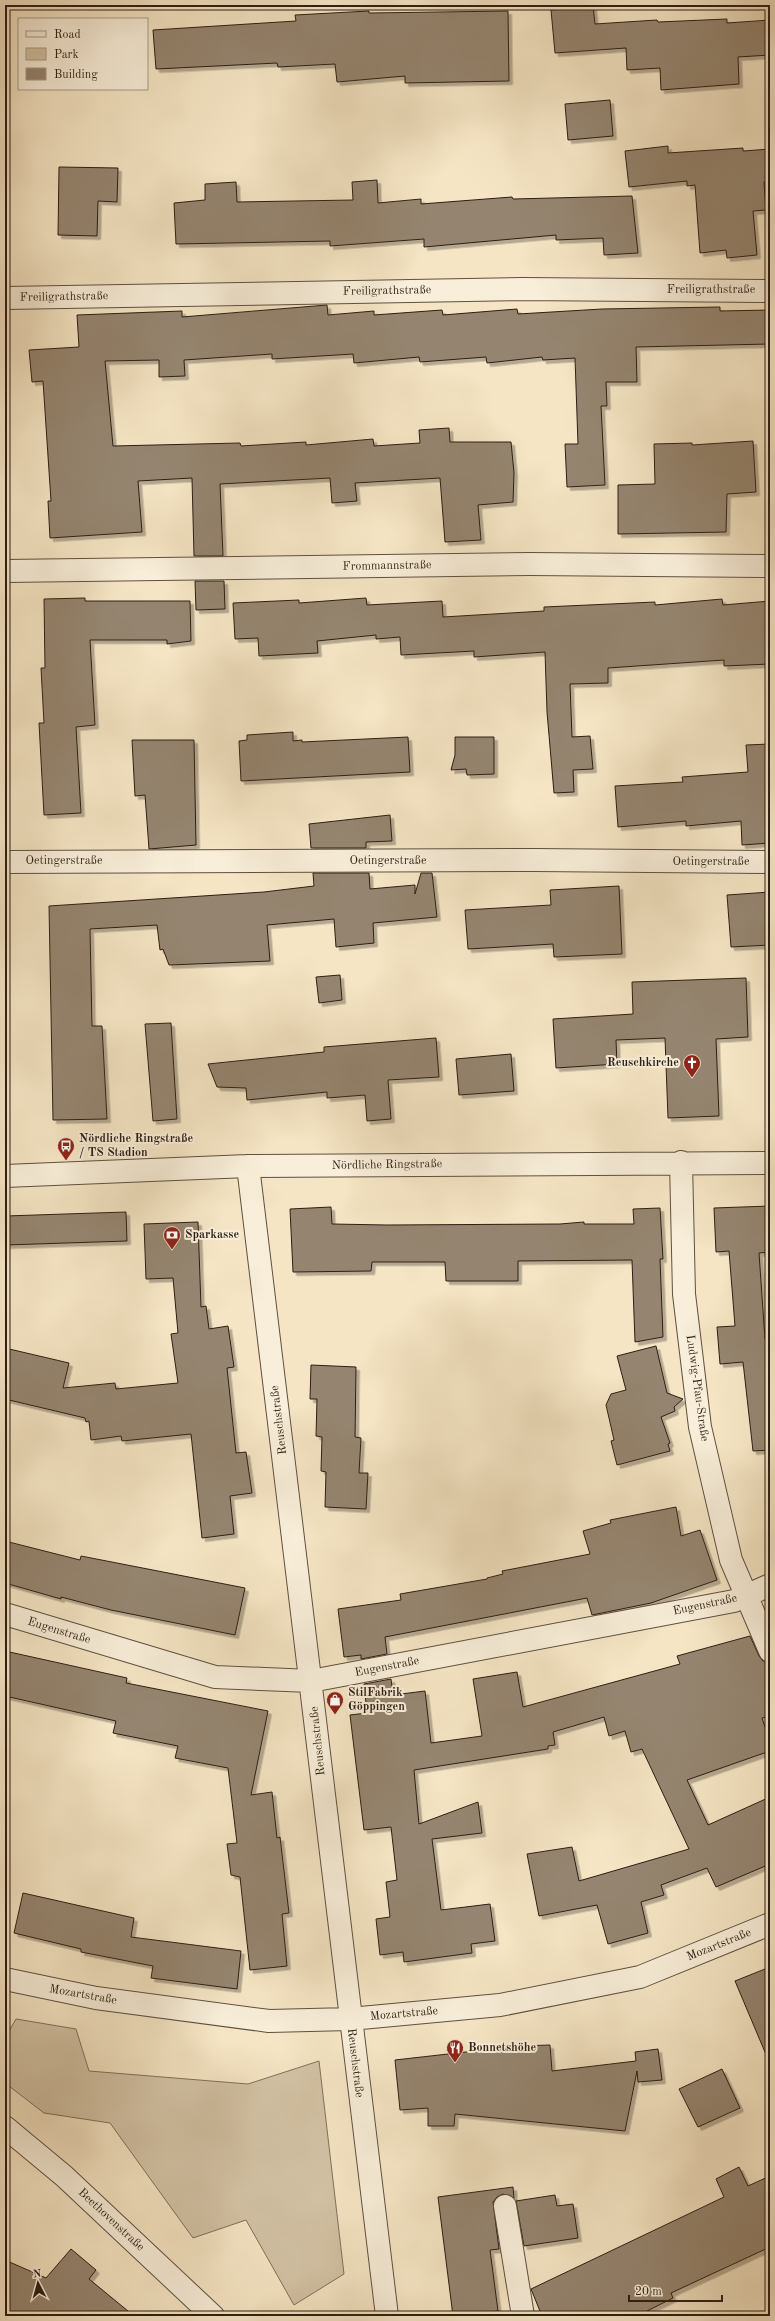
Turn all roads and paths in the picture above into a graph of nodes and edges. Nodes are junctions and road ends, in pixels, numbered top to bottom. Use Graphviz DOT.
graph roads {
  1 [pos="770,291"];
  2 [pos="5,298"];
  3 [pos="770,566"];
  4 [pos="5,571"];
  5 [pos="5,862"];
  6 [pos="770,862"];
  7 [pos="681,1162"];
  8 [pos="770,1162"];
  9 [pos="248,1166"];
  10 [pos="5,1176"];
  11 [pos="770,1585"];
  12 [pos="746,1595"];
  13 [pos="5,1614"];
  14 [pos="770,1651"];
  15 [pos="311,1681"];
  16 [pos="770,1924"];
  17 [pos="5,1979"];
  18 [pos="350,2019"];
  19 [pos="5,2127"];
  20 [pos="505,2206"];
  21 [pos="213,2316"];
  22 [pos="387,2316"];
  23 [pos="523,2316"];
  1 -- 2 [label="street, Freiligrathstraße"];
  3 -- 4 [label="street, Frommannstraße"];
  5 -- 6 [label="street, Oetingerstraße"];
  7 -- 8 [label="street, Nördliche Ringstraße"];
  7 -- 9 [label="street, Nördliche Ringstraße"];
  7 -- 12 [label="street, Ludwig-Pfau-Straße"];
  9 -- 10 [label="street, Nördliche Ringstraße"];
  9 -- 15 [label="street, Reuschstraße"];
  11 -- 12 [label="street, Eugenstraße"];
  12 -- 14 [label="street, Ludwig-Pfau-Straße"];
  12 -- 15 [label="street, Eugenstraße"];
  13 -- 15 [label="street, Eugenstraße"];
  15 -- 18 [label="street, Reuschstraße"];
  16 -- 18 [label="street, Mozartstraße"];
  17 -- 18 [label="street, Mozartstraße"];
  18 -- 22 [label="street, Reuschstraße"];
  19 -- 21 [label="street, Beethovenstraße"];
  20 -- 23 [label="street"];
}
